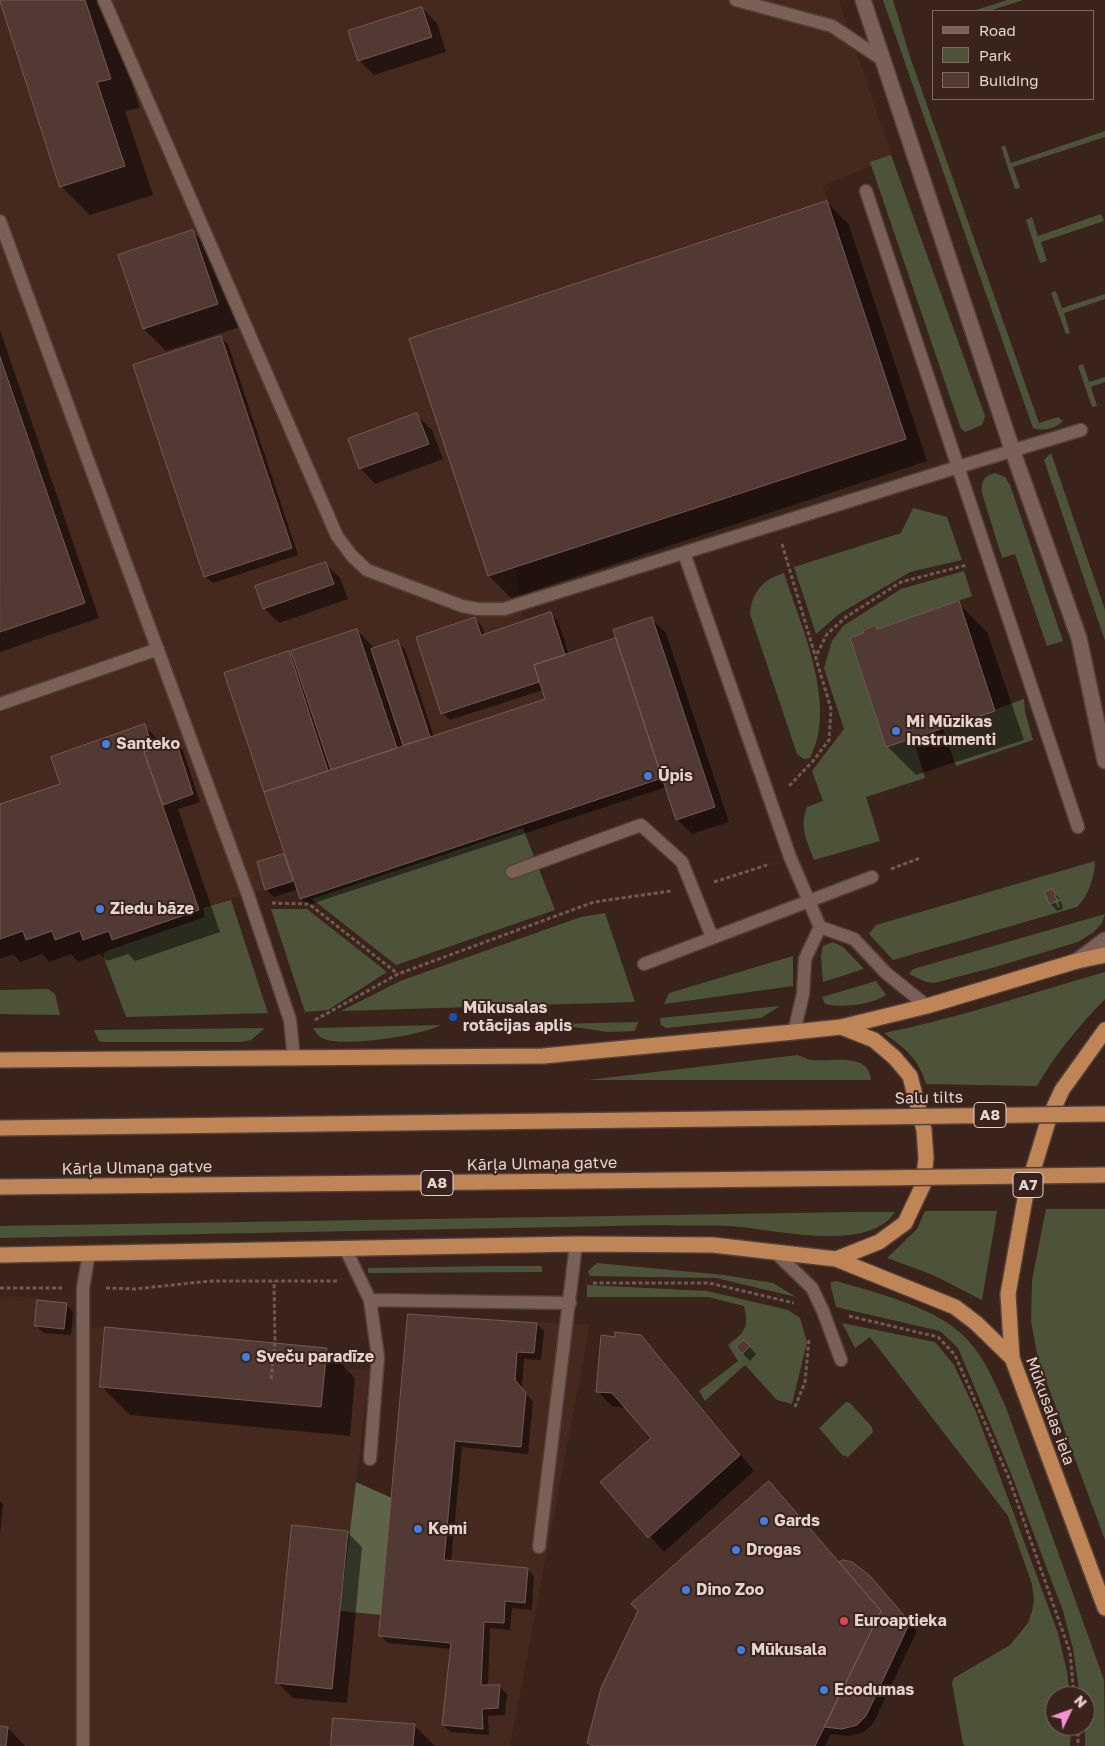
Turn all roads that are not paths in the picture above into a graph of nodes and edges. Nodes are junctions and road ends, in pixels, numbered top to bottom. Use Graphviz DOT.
graph roads {
  1 [pos="104,0"];
  2 [pos="736,0"];
  3 [pos="863,0"];
  4 [pos="883,60"];
  5 [pos="866,191"];
  6 [pos="0,220"];
  7 [pos="1081,430"];
  8 [pos="1013,452"];
  9 [pos="958,467"];
  10 [pos="684,553"];
  11 [pos="158,649"];
  12 [pos="0,704"];
  13 [pos="1105,761"];
  14 [pos="1078,827"];
  15 [pos="512,872"];
  16 [pos="872,877"];
  17 [pos="809,899"];
  18 [pos="820,927"];
  19 [pos="712,937"];
  20 [pos="1105,940"];
  21 [pos="1105,955"];
  22 [pos="1077,961"];
  23 [pos="644,964"];
  24 [pos="927,1006"];
  25 [pos="842,1026"];
  26 [pos="1105,1030"];
  27 [pos="794,1032"];
  28 [pos="294,1059"];
  29 [pos="0,1060"];
  30 [pos="1105,1114"];
  31 [pos="0,1128"];
  32 [pos="1105,1175"];
  33 [pos="0,1187"];
  34 [pos="576,1244"];
  35 [pos="345,1248"];
  36 [pos="775,1252"];
  37 [pos="88,1253"];
  38 [pos="0,1255"];
  39 [pos="836,1258"];
  40 [pos="370,1300"];
  41 [pos="570,1303"];
  42 [pos="1012,1358"];
  43 [pos="841,1360"];
  44 [pos="370,1459"];
  45 [pos="539,1547"];
  46 [pos="1105,1608"];
  47 [pos="83,1746"];
  1 -- 10 [label="lane"];
  2 -- 4 [label="lane"];
  3 -- 4 [label="street"];
  4 -- 8 [label="street"];
  5 -- 9 [label="lane"];
  6 -- 11 [label="lane"];
  7 -- 8 [label="lane"];
  8 -- 9 [label="lane"];
  8 -- 13 [label="street"];
  9 -- 10 [label="lane"];
  9 -- 14 [label="lane"];
  10 -- 17 [label="lane"];
  11 -- 12 [label="lane"];
  11 -- 28 [label="lane"];
  15 -- 19 [label="lane"];
  16 -- 17 [label="lane"];
  17 -- 18 [label="lane"];
  17 -- 19 [label="lane"];
  18 -- 24 [label="lane"];
  18 -- 27 [label="lane"];
  19 -- 23 [label="lane"];
  20 -- 22 [label="street"];
  21 -- 22 [label="highway"];
  22 -- 24 [label="highway"];
  24 -- 25 [label="highway"];
  25 -- 27 [label="highway"];
  25 -- 39 [label="highway"];
  26 -- 42 [label="highway, Mūkusalas iela / A7"];
  27 -- 28 [label="highway"];
  28 -- 29 [label="highway"];
  30 -- 31 [label="highway, Salu tilts / A8, bridge"];
  32 -- 33 [label="highway, Kārļa Ulmaņa gatve / A8, bridge"];
  34 -- 35 [label="highway"];
  34 -- 36 [label="highway"];
  34 -- 41 [label="lane"];
  35 -- 37 [label="highway"];
  35 -- 40 [label="lane"];
  36 -- 39 [label="highway"];
  36 -- 43 [label="lane"];
  37 -- 38 [label="highway"];
  37 -- 47 [label="lane"];
  39 -- 42 [label="highway"];
  40 -- 41 [label="lane"];
  40 -- 44 [label="lane"];
  41 -- 45 [label="lane"];
  42 -- 46 [label="highway, Mūkusalas iela / A7"];
}
